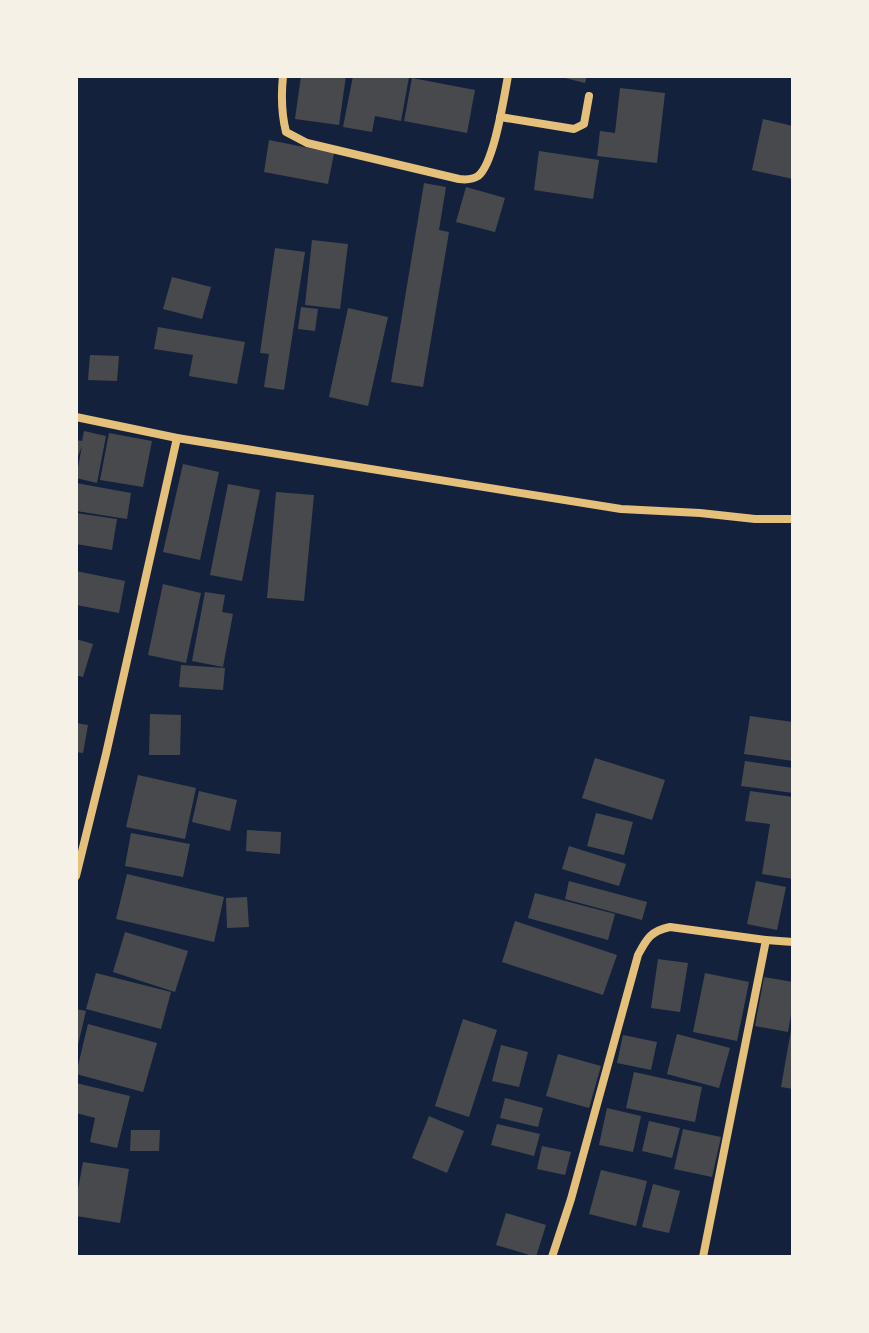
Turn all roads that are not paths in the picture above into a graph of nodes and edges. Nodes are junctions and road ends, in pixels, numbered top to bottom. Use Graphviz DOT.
graph roads {
  1 [pos="283,76"];
  2 [pos="508,76"];
  3 [pos="589,96"];
  4 [pos="500,117"];
  5 [pos="76,417"];
  6 [pos="177,438"];
  7 [pos="793,519"];
  8 [pos="76,876"];
  9 [pos="766,940"];
  10 [pos="793,942"];
  11 [pos="552,1257"];
  12 [pos="703,1257"];
  1 -- 4 [label="street"];
  2 -- 4 [label="street"];
  3 -- 4 [label="street"];
  5 -- 6 [label="street"];
  6 -- 7 [label="street"];
  6 -- 8 [label="street"];
  9 -- 10 [label="street"];
  9 -- 11 [label="street"];
  9 -- 12 [label="street"];
}
